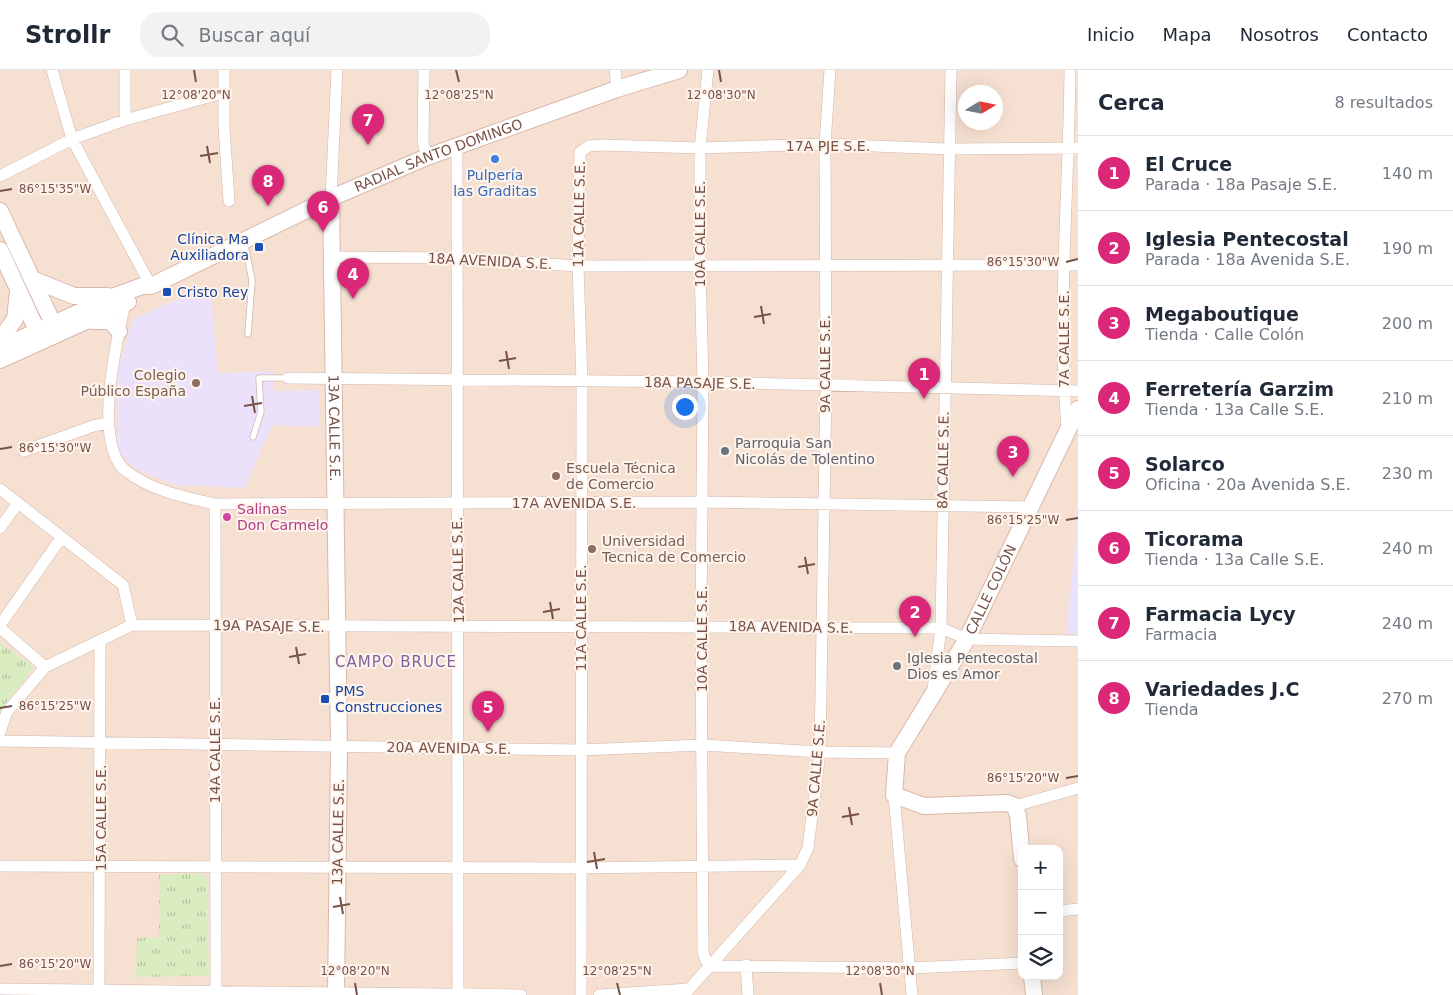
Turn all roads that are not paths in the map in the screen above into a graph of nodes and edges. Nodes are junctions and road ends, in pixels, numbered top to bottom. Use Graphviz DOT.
graph roads {
  1 [pos="52,70"];
  2 [pos="125,70"];
  3 [pos="224,70"];
  4 [pos="338,70"];
  5 [pos="424,70"];
  6 [pos="615,70"];
  7 [pos="679,70"];
  8 [pos="708,70"];
  9 [pos="830,70"];
  10 [pos="951,70"];
  11 [pos="1070,70"];
  12 [pos="617,89"];
  13 [pos="223,93"];
  14 [pos="125,120"];
  15 [pos="72,139"];
  16 [pos="825,144"];
  17 [pos="457,145"];
  18 [pos="700,148"];
  19 [pos="1073,148"];
  20 [pos="948,149"];
  21 [pos="580,152"];
  22 [pos="427,157"];
  23 [pos="0,176"];
  24 [pos="331,198"];
  25 [pos="229,201"];
  26 [pos="0,211"];
  27 [pos="244,241"];
  28 [pos="0,250"];
  29 [pos="332,258"];
  30 [pos="456,258"];
  31 [pos="1064,265"];
  32 [pos="1078,265"];
  33 [pos="578,266"];
  34 [pos="947,266"];
  35 [pos="700,267"];
  36 [pos="824,267"];
  37 [pos="32,279"];
  38 [pos="151,286"];
  39 [pos="18,292"];
  40 [pos="120,300"];
  41 [pos="87,322"];
  42 [pos="56,329"];
  43 [pos="120,330"];
  44 [pos="248,334"];
  45 [pos="39,336"];
  46 [pos="0,340"];
  47 [pos="0,348"];
  48 [pos="0,360"];
  49 [pos="288,378"];
  50 [pos="334,378"];
  51 [pos="456,380"];
  52 [pos="582,382"];
  53 [pos="704,382"];
  54 [pos="826,386"];
  55 [pos="944,388"];
  56 [pos="1064,390"];
  57 [pos="1078,391"];
  58 [pos="1078,409"];
  59 [pos="108,423"];
  60 [pos="1067,429"];
  61 [pos="253,438"];
  62 [pos="24,451"];
  63 [pos="0,489"];
  64 [pos="336,502"];
  65 [pos="702,502"];
  66 [pos="18,503"];
  67 [pos="457,503"];
  68 [pos="215,504"];
  69 [pos="581,504"];
  70 [pos="824,505"];
  71 [pos="942,505"];
  72 [pos="1031,506"];
  73 [pos="0,528"];
  74 [pos="61,538"];
  75 [pos="132,625"];
  76 [pos="215,626"];
  77 [pos="701,626"];
  78 [pos="0,627"];
  79 [pos="337,627"];
  80 [pos="458,627"];
  81 [pos="582,627"];
  82 [pos="822,628"];
  83 [pos="941,628"];
  84 [pos="966,639"];
  85 [pos="100,640"];
  86 [pos="1078,641"];
  87 [pos="46,667"];
  88 [pos="931,698"];
  89 [pos="0,732"];
  90 [pos="0,742"];
  91 [pos="101,742"];
  92 [pos="703,745"];
  93 [pos="215,746"];
  94 [pos="339,747"];
  95 [pos="458,748"];
  96 [pos="580,750"];
  97 [pos="820,752"];
  98 [pos="897,753"];
  99 [pos="1078,788"];
  100 [pos="894,795"];
  101 [pos="1015,806"];
  102 [pos="1021,845"];
  103 [pos="800,865"];
  104 [pos="0,866"];
  105 [pos="701,866"];
  106 [pos="101,867"];
  107 [pos="215,867"];
  108 [pos="338,867"];
  109 [pos="458,867"];
  110 [pos="580,868"];
  111 [pos="1078,908"];
  112 [pos="1063,910"];
  113 [pos="1018,963"];
  114 [pos="746,965"];
  115 [pos="711,966"];
  116 [pos="910,968"];
  117 [pos="1032,980"];
  118 [pos="0,989"];
  119 [pos="38,992"];
  120 [pos="687,992"];
  121 [pos="99,993"];
  122 [pos="216,993"];
  123 [pos="336,994"];
  124 [pos="458,994"];
  125 [pos="521,995"];
  126 [pos="581,995"];
  127 [pos="599,995"];
  128 [pos="748,995"];
  129 [pos="912,995"];
  130 [pos="1034,995"];
  1 -- 15 [label="street"];
  2 -- 14 [label="street"];
  3 -- 13 [label="street"];
  4 -- 24 [label="street, 13A CALLE S.E."];
  5 -- 22 [label="street"];
  6 -- 12 [label="street"];
  7 -- 12 [label="main road, RADIAL SANTO DOMINGO"];
  8 -- 18 [label="street, 10A CALLE S.E."];
  9 -- 16 [label="street, 9A CALLE S.E."];
  10 -- 20 [label="street, 8A CALLE S.E."];
  11 -- 19 [label="street, 7A CALLE S.E."];
  12 -- 17 [label="main road, RADIAL SANTO DOMINGO"];
  13 -- 14 [label="street"];
  13 -- 25 [label="street"];
  14 -- 15 [label="street"];
  15 -- 23 [label="street"];
  15 -- 38 [label="street"];
  16 -- 18 [label="street, 17A PJE S.E."];
  16 -- 20 [label="street, 17A PJE S.E."];
  16 -- 36 [label="street, 9A CALLE S.E."];
  17 -- 22 [label="main road, RADIAL SANTO DOMINGO"];
  17 -- 30 [label="street, 12A CALLE S.E."];
  18 -- 21 [label="street, 17A PJE S.E."];
  18 -- 35 [label="street, 10A CALLE S.E."];
  19 -- 20 [label="street, 17A PJE S.E."];
  19 -- 31 [label="street, 7A CALLE S.E."];
  20 -- 34 [label="street, 8A CALLE S.E."];
  21 -- 33 [label="street, 11A CALLE S.E."];
  22 -- 24 [label="main road, RADIAL SANTO DOMINGO"];
  24 -- 27 [label="main road, RADIAL SANTO DOMINGO"];
  24 -- 29 [label="main road, 13A CALLE S.E."];
  26 -- 37 [label="main road"];
  27 -- 38 [label="main road, RADIAL SANTO DOMINGO"];
  27 -- 44 [label="lane"];
  28 -- 39 [label="main road"];
  29 -- 30 [label="street, 18A AVENIDA S.E."];
  29 -- 50 [label="main road, 13A CALLE S.E."];
  30 -- 33 [label="street, 18A AVENIDA S.E."];
  30 -- 51 [label="street, 12A CALLE S.E."];
  31 -- 32 [label="street, 18A AVENIDA S.E."];
  31 -- 34 [label="street, 18A AVENIDA S.E."];
  31 -- 56 [label="street, 7A CALLE S.E."];
  33 -- 35 [label="street, 18A AVENIDA S.E."];
  33 -- 52 [label="street, 11A CALLE S.E."];
  34 -- 36 [label="street, 18A AVENIDA S.E."];
  34 -- 55 [label="street, 8A CALLE S.E."];
  35 -- 36 [label="street, 18A AVENIDA S.E."];
  35 -- 53 [label="street, 10A CALLE S.E."];
  36 -- 54 [label="street, 9A CALLE S.E."];
  37 -- 40 [label="main road"];
  37 -- 42 [label="main road"];
  38 -- 40 [label="main road, RADIAL SANTO DOMINGO"];
  39 -- 45 [label="main road"];
  39 -- 46 [label="main road"];
  40 -- 41 [label="main road, RADIAL SANTO DOMINGO"];
  40 -- 42 [label="main road, RADIAL SANTO DOMINGO"];
  40 -- 43 [label="street"];
  41 -- 42 [label="main road, RADIAL SANTO DOMINGO"];
  41 -- 43 [label="main road"];
  42 -- 45 [label="main road, RADIAL SANTO DOMINGO"];
  43 -- 59 [label="street"];
  45 -- 47 [label="main road, RADIAL SANTO DOMINGO"];
  45 -- 48 [label="main road, RADIAL SANTO DOMINGO"];
  49 -- 50 [label="street"];
  49 -- 61 [label="lane"];
  50 -- 51 [label="street"];
  50 -- 64 [label="main road, 13A CALLE S.E."];
  51 -- 52 [label="street, 18A PASAJE S.E."];
  51 -- 67 [label="street, 12A CALLE S.E."];
  52 -- 53 [label="street, 18A PASAJE S.E."];
  52 -- 69 [label="street, 11A CALLE S.E."];
  53 -- 54 [label="street, 18A PASAJE S.E."];
  53 -- 65 [label="street, 10A CALLE S.E."];
  54 -- 55 [label="street, 18A PASAJE S.E."];
  54 -- 70 [label="street, 9A CALLE S.E."];
  55 -- 56 [label="street, 18A PASAJE S.E."];
  55 -- 71 [label="street, 8A CALLE S.E."];
  56 -- 57 [label="street, 18A PASAJE S.E."];
  56 -- 60 [label="street, 7A CALLE S.E."];
  58 -- 60 [label="main road, CALLE COLÓN"];
  59 -- 62 [label="street"];
  59 -- 68 [label="street, 17A AVENIDA S.E."];
  60 -- 72 [label="main road, CALLE COLÓN"];
  63 -- 66 [label="street"];
  64 -- 67 [label="street, 17A AVENIDA S.E."];
  64 -- 68 [label="street, 17A AVENIDA S.E."];
  64 -- 79 [label="main road, 13A CALLE S.E."];
  65 -- 69 [label="street, 17A AVENIDA S.E."];
  65 -- 70 [label="street, 17A AVENIDA S.E."];
  65 -- 77 [label="street, 10A CALLE S.E."];
  66 -- 73 [label="street"];
  66 -- 74 [label="street"];
  67 -- 69 [label="street, 17A AVENIDA S.E."];
  67 -- 80 [label="street, 12A CALLE S.E."];
  68 -- 76 [label="street, 14A CALLE S.E."];
  69 -- 81 [label="street, 11A CALLE S.E."];
  70 -- 71 [label="street, 17A AVENIDA S.E."];
  70 -- 82 [label="street, 9A CALLE S.E."];
  71 -- 72 [label="street, 17A AVENIDA S.E."];
  71 -- 83 [label="street, 8A CALLE S.E."];
  72 -- 84 [label="main road, CALLE COLÓN"];
  74 -- 75 [label="street"];
  74 -- 78 [label="street"];
  75 -- 76 [label="street, 19A PASAJE S.E."];
  75 -- 85 [label="street, 19A PASAJE S.E."];
  76 -- 79 [label="street, 19A PASAJE S.E."];
  76 -- 93 [label="street, 14A CALLE S.E."];
  77 -- 81 [label="street, 18A AVENIDA S.E."];
  77 -- 82 [label="street, 18A AVENIDA S.E."];
  77 -- 92 [label="street, 10A CALLE S.E."];
  78 -- 87 [label="street"];
  79 -- 80 [label="street, 19A PASAJE S.E."];
  79 -- 94 [label="main road, 13A CALLE S.E."];
  80 -- 81 [label="street, 19A PASAJE S.E."];
  80 -- 95 [label="street, 12A CALLE S.E."];
  81 -- 96 [label="street, 11A CALLE S.E."];
  82 -- 83 [label="street, 18A AVENIDA S.E."];
  82 -- 97 [label="street, 9A CALLE S.E."];
  83 -- 84 [label="street, 18A AVENIDA S.E."];
  83 -- 88 [label="street, 8A CALLE S.E."];
  84 -- 86 [label="street"];
  84 -- 88 [label="main road, CALLE COLÓN"];
  85 -- 87 [label="street, 19A PASAJE S.E."];
  85 -- 91 [label="street, 15A CALLE S.E."];
  87 -- 89 [label="street, 19A PASAJE S.E."];
  88 -- 98 [label="main road, CALLE COLÓN"];
  90 -- 91 [label="street, 20A AVENIDA S.E."];
  91 -- 93 [label="street, 20A AVENIDA S.E."];
  91 -- 106 [label="street, 15A CALLE S.E."];
  92 -- 96 [label="street, 20A AVENIDA S.E."];
  92 -- 97 [label="street, 20A AVENIDA S.E."];
  92 -- 105 [label="street, 10A CALLE S.E."];
  93 -- 94 [label="street, 20A AVENIDA S.E."];
  93 -- 107 [label="street, 14A CALLE S.E."];
  94 -- 95 [label="street, 20A AVENIDA S.E."];
  94 -- 108 [label="main road, 13A CALLE S.E."];
  95 -- 96 [label="street, 20A AVENIDA S.E."];
  95 -- 109 [label="street, 12A CALLE S.E."];
  96 -- 110 [label="street, 11A CALLE S.E."];
  97 -- 98 [label="street, 20A AVENIDA S.E."];
  97 -- 103 [label="street, 9A CALLE S.E."];
  98 -- 100 [label="main road, CALLE COLÓN"];
  99 -- 101 [label="street"];
  100 -- 101 [label="main road"];
  100 -- 116 [label="street"];
  101 -- 102 [label="main road"];
  103 -- 105 [label="street"];
  103 -- 115 [label="street"];
  104 -- 106 [label="street"];
  105 -- 110 [label="street"];
  105 -- 115 [label="street, 10A CALLE S.E."];
  106 -- 107 [label="street"];
  106 -- 121 [label="street, 15A CALLE S.E."];
  107 -- 108 [label="street"];
  107 -- 122 [label="street, 14A CALLE S.E."];
  108 -- 109 [label="street"];
  108 -- 123 [label="main road, 13A CALLE S.E."];
  109 -- 110 [label="street"];
  109 -- 124 [label="street, 12A CALLE S.E."];
  110 -- 126 [label="street, 11A CALLE S.E."];
  111 -- 112 [label="street"];
  113 -- 116 [label="street"];
  114 -- 115 [label="street"];
  114 -- 116 [label="street"];
  114 -- 128 [label="street"];
  115 -- 120 [label="street"];
  116 -- 129 [label="street"];
  117 -- 130 [label="main road"];
  118 -- 119 [label="street"];
  119 -- 121 [label="street"];
  120 -- 127 [label="street"];
  121 -- 122 [label="street"];
  122 -- 123 [label="street"];
  123 -- 124 [label="street"];
  124 -- 125 [label="street"];
}
